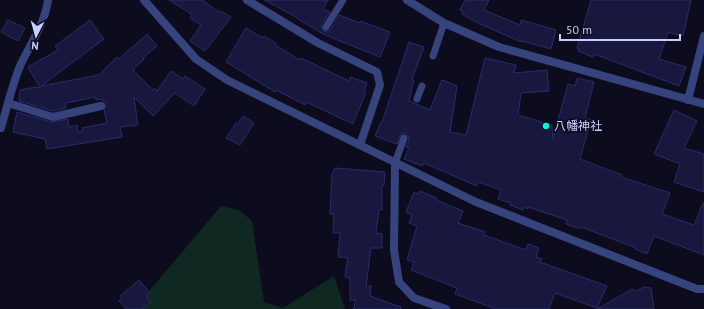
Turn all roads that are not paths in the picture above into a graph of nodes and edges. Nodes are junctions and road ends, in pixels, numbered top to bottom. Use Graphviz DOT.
graph roads {
  1 [pos="48,0"];
  2 [pos="144,0"];
  3 [pos="247,0"];
  4 [pos="343,0"];
  5 [pos="407,0"];
  6 [pos="444,23"];
  7 [pos="326,27"];
  8 [pos="704,36"];
  9 [pos="433,56"];
  10 [pos="422,86"];
  11 [pos="418,99"];
  12 [pos="688,100"];
  13 [pos="8,103"];
  14 [pos="704,104"];
  15 [pos="101,106"];
  16 [pos="0,128"];
  17 [pos="404,138"];
  18 [pos="360,145"];
  19 [pos="395,163"];
  20 [pos="704,289"];
  21 [pos="446,309"];
  1 -- 13 [label="street"];
  2 -- 18 [label="street"];
  3 -- 18 [label="street"];
  4 -- 7 [label="lane"];
  5 -- 6 [label="street"];
  6 -- 9 [label="lane"];
  6 -- 12 [label="street"];
  8 -- 12 [label="street"];
  10 -- 11 [label="lane"];
  12 -- 14 [label="street"];
  13 -- 15 [label="street"];
  13 -- 16 [label="street"];
  17 -- 19 [label="lane"];
  18 -- 19 [label="street"];
  19 -- 20 [label="street"];
  19 -- 21 [label="street"];
}
